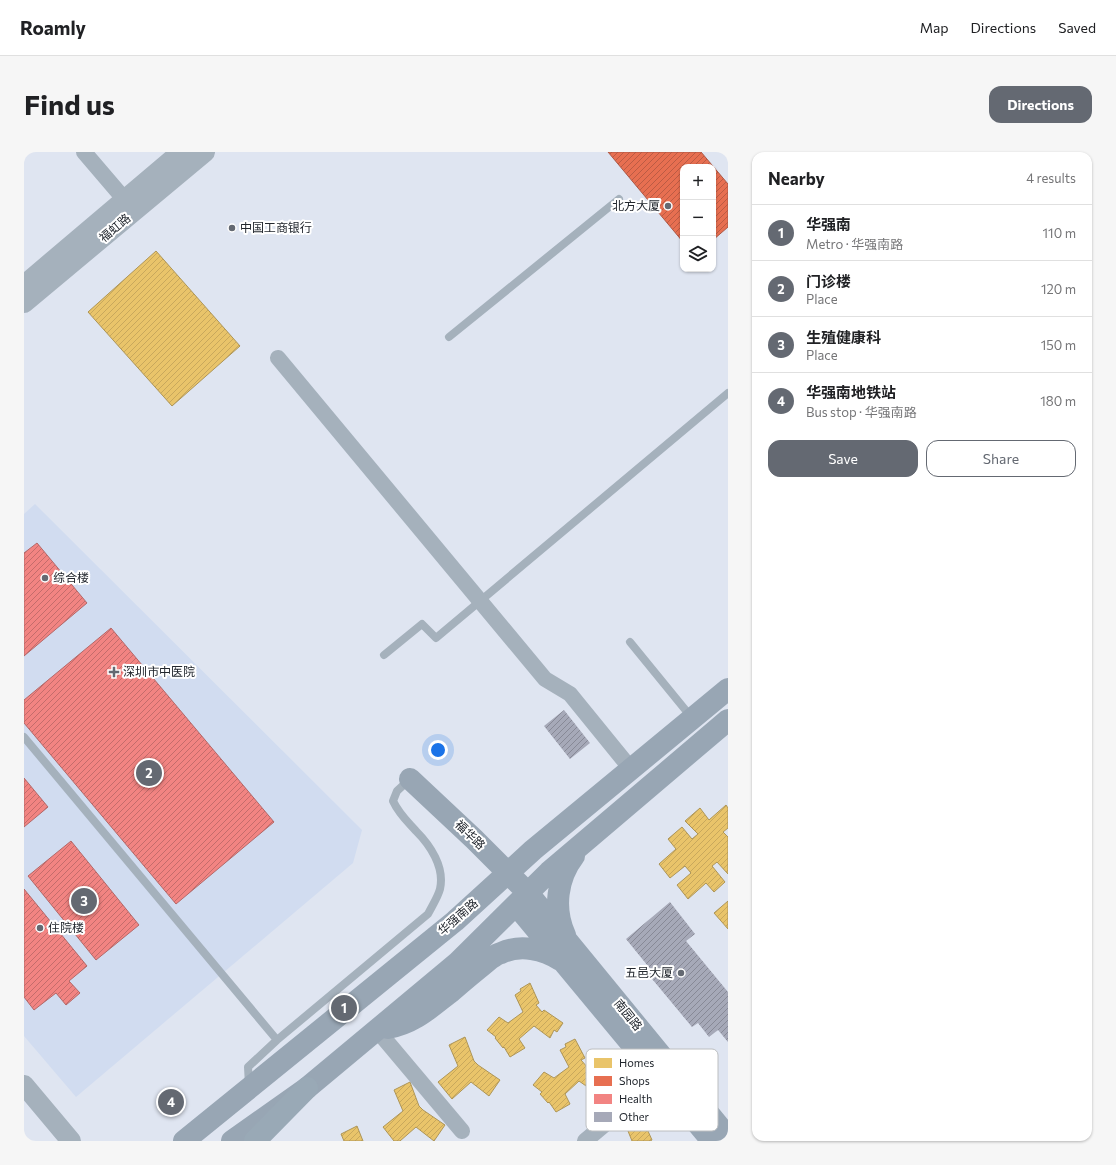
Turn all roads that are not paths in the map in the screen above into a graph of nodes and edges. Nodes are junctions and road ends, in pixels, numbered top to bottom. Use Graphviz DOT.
graph roads {
  1 [pos="84,152"];
  2 [pos="181,152"];
  3 [pos="205,152"];
  4 [pos="619,199"];
  5 [pos="125,200"];
  6 [pos="24,285"];
  7 [pos="24,303"];
  8 [pos="449,337"];
  9 [pos="278,358"];
  10 [pos="728,393"];
  11 [pos="480,601"];
  12 [pos="630,642"];
  13 [pos="384,655"];
  14 [pos="728,689"];
  15 [pos="692,718"];
  16 [pos="728,720"];
  17 [pos="24,737"];
  18 [pos="631,768"];
  19 [pos="410,779"];
  20 [pos="582,844"];
  21 [pos="508,873"];
  22 [pos="522,899"];
  23 [pos="455,921"];
  24 [pos="475,946"];
  25 [pos="566,953"];
  26 [pos="377,1030"];
  27 [pos="277,1040"];
  28 [pos="638,1049"];
  29 [pos="651,1049"];
  30 [pos="24,1085"];
  31 [pos="250,1088"];
  32 [pos="307,1088"];
  33 [pos="718,1126"];
  34 [pos="462,1131"];
  35 [pos="597,1131"];
  36 [pos="704,1131"];
  37 [pos="728,1137"];
  38 [pos="71,1141"];
  39 [pos="184,1141"];
  40 [pos="232,1141"];
  41 [pos="255,1141"];
  42 [pos="585,1141"];
  43 [pos="712,1141"];
  1 -- 5 [label="street"];
  2 -- 5 [label="street, 福虹路"];
  3 -- 7 [label="street, 福虹路"];
  4 -- 8 [label="lane"];
  5 -- 6 [label="street, 福虹路"];
  9 -- 11 [label="street"];
  10 -- 11 [label="lane"];
  11 -- 13 [label="lane"];
  11 -- 18 [label="street"];
  12 -- 15 [label="lane"];
  14 -- 15 [label="main road, 华强南路"];
  15 -- 18 [label="main road, 华强南路"];
  16 -- 20 [label="main road"];
  17 -- 27 [label="lane"];
  18 -- 21 [label="main road, 华强南路"];
  19 -- 21 [label="main road, 福华路"];
  19 -- 27 [label="lane"];
  20 -- 22 [label="main road"];
  20 -- 25 [label="main road"];
  21 -- 22 [label="main road, 福华路"];
  21 -- 23 [label="main road, 华强南路"];
  22 -- 24 [label="main road"];
  22 -- 25 [label="main road, 南园路"];
  23 -- 24 [label="main road"];
  23 -- 31 [label="main road, 华强南路"];
  24 -- 26 [label="main road"];
  25 -- 26 [label="main road"];
  25 -- 28 [label="main road, 南园路"];
  25 -- 29 [label="main road, 南园路"];
  26 -- 32 [label="main road"];
  26 -- 34 [label="street"];
  27 -- 31 [label="lane"];
  30 -- 38 [label="street"];
  31 -- 39 [label="main road, 华强南路"];
  32 -- 40 [label="main road"];
  32 -- 41 [label="main road"];
  33 -- 37 [label="main road, 南园路"];
  35 -- 42 [label="street"];
  36 -- 43 [label="main road, 南园路"];
}
